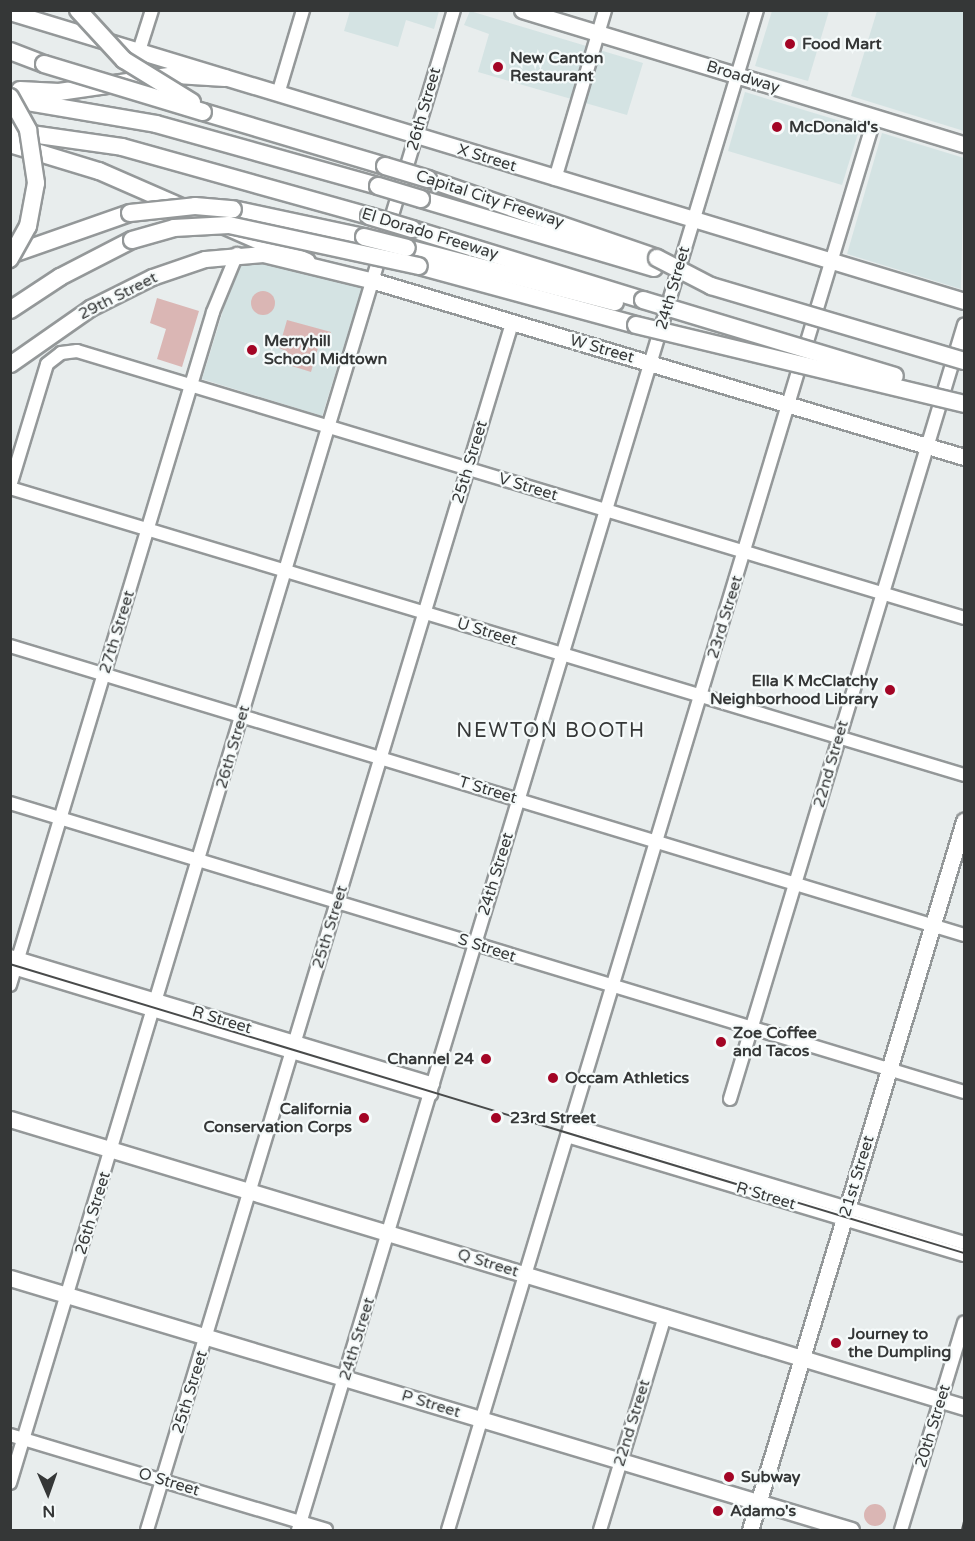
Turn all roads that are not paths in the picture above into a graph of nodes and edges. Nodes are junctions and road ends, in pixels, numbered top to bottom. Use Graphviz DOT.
graph roads {
  1 [pos="78,10"];
  2 [pos="152,10"];
  3 [pos="303,10"];
  4 [pos="454,10"];
  5 [pos="522,10"];
  6 [pos="605,10"];
  7 [pos="757,10"];
  8 [pos="10,12"];
  9 [pos="598,34"];
  10 [pos="10,51"];
  11 [pos="139,51"];
  12 [pos="736,75"];
  13 [pos="225,78"];
  14 [pos="10,90"];
  15 [pos="278,94"];
  16 [pos="10,98"];
  17 [pos="203,110"];
  18 [pos="875,117"];
  19 [pos="10,131"];
  20 [pos="417,136"];
  21 [pos="10,144"];
  22 [pos="964,144"];
  23 [pos="555,179"];
  24 [pos="692,221"];
  25 [pos="237,254"];
  26 [pos="10,257"];
  27 [pos="205,259"];
  28 [pos="307,262"];
  29 [pos="832,262"];
  30 [pos="655,263"];
  31 [pos="224,279"];
  32 [pos="374,281"];
  33 [pos="964,302"];
  34 [pos="10,310"];
  35 [pos="640,311"];
  36 [pos="512,323"];
  37 [pos="964,325"];
  38 [pos="964,361"];
  39 [pos="651,363"];
  40 [pos="10,364"];
  41 [pos="192,385"];
  42 [pos="964,397"];
  43 [pos="789,404"];
  44 [pos="964,404"];
  45 [pos="330,427"];
  46 [pos="927,446"];
  47 [pos="964,457"];
  48 [pos="468,469"];
  49 [pos="10,487"];
  50 [pos="606,510"];
  51 [pos="148,529"];
  52 [pos="744,552"];
  53 [pos="286,571"];
  54 [pos="882,594"];
  55 [pos="424,613"];
  56 [pos="964,618"];
  57 [pos="10,646"];
  58 [pos="563,655"];
  59 [pos="104,674"];
  60 [pos="701,697"];
  61 [pos="242,716"];
  62 [pos="839,738"];
  63 [pos="381,758"];
  64 [pos="964,775"];
  65 [pos="519,799"];
  66 [pos="10,803"];
  67 [pos="61,819"];
  68 [pos="964,821"];
  69 [pos="658,841"];
  70 [pos="199,861"];
  71 [pos="795,883"];
  72 [pos="338,901"];
  73 [pos="933,925"];
  74 [pos="964,935"];
  75 [pos="475,944"];
  76 [pos="14,963"];
  77 [pos="10,985"];
  78 [pos="614,986"];
  79 [pos="156,1006"];
  80 [pos="751,1027"];
  81 [pos="294,1047"];
  82 [pos="889,1069"];
  83 [pos="432,1089"];
  84 [pos="964,1092"];
  85 [pos="730,1099"];
  86 [pos="10,1119"];
  87 [pos="569,1130"];
  88 [pos="112,1150"];
  89 [pos="251,1192"];
  90 [pos="845,1213"];
  91 [pos="389,1233"];
  92 [pos="964,1243"];
  93 [pos="964,1255"];
  94 [pos="526,1274"];
  95 [pos="10,1278"];
  96 [pos="68,1295"];
  97 [pos="665,1316"];
  98 [pos="964,1322"];
  99 [pos="207,1337"];
  100 [pos="802,1357"];
  101 [pos="345,1378"];
  102 [pos="941,1400"];
  103 [pos="964,1407"];
  104 [pos="483,1420"];
  105 [pos="10,1435"];
  106 [pos="24,1439"];
  107 [pos="621,1461"];
  108 [pos="162,1480"];
  109 [pos="10,1483"];
  110 [pos="758,1503"];
  111 [pos="299,1526"];
  112 [pos="147,1530"];
  113 [pos="326,1530"];
  114 [pos="448,1530"];
  115 [pos="600,1530"];
  116 [pos="750,1530"];
  117 [pos="851,1530"];
  118 [pos="901,1530"];
  1 -- 17 [label="highway, bridge"];
  2 -- 11 [label="street"];
  3 -- 15 [label="street"];
  4 -- 20 [label="street, 26th Street"];
  5 -- 9 [label="main road, Broadway"];
  6 -- 9 [label="street"];
  7 -- 12 [label="street, 24th Street"];
  8 -- 11 [label="main road, X Street"];
  9 -- 12 [label="main road, Broadway"];
  9 -- 23 [label="street"];
  10 -- 17 [label="highway, Capital City Freeway, bridge"];
  11 -- 13 [label="main road, X Street"];
  12 -- 18 [label="main road, Broadway"];
  12 -- 24 [label="street, 24th Street"];
  13 -- 14 [label="highway"];
  13 -- 15 [label="main road, X Street"];
  15 -- 20 [label="main road, X Street"];
  16 -- 26 [label="highway, bridge"];
  16 -- 30 [label="highway, El Dorado Freeway, bridge"];
  17 -- 30 [label="highway, Capital City Freeway, bridge"];
  18 -- 22 [label="main road, Broadway"];
  18 -- 29 [label="street, 23rd Street"];
  19 -- 35 [label="highway, El Dorado Freeway, bridge"];
  20 -- 23 [label="main road, X Street"];
  20 -- 32 [label="street, 26th Street"];
  21 -- 28 [label="highway"];
  23 -- 24 [label="main road, X Street"];
  24 -- 29 [label="main road, X Street"];
  24 -- 39 [label="street, 24th Street"];
  25 -- 27 [label="main road, 29th Street"];
  25 -- 28 [label="main road, W Street"];
  25 -- 31 [label="street, 27th Street"];
  26 -- 35 [label="highway, bridge"];
  27 -- 31 [label="street"];
  27 -- 40 [label="main road, 29th Street"];
  28 -- 32 [label="main road, W Street"];
  29 -- 33 [label="main road, X Street"];
  29 -- 43 [label="street, 23rd Street"];
  30 -- 38 [label="highway, Capital City Freeway, bridge"];
  31 -- 41 [label="street, 27th Street"];
  32 -- 36 [label="main road, W Street"];
  32 -- 45 [label="street, 26th Street"];
  34 -- 35 [label="highway, bridge"];
  35 -- 42 [label="highway, El Dorado Freeway, bridge"];
  35 -- 44 [label="highway, bridge"];
  36 -- 39 [label="main road, W Street"];
  36 -- 48 [label="street, 25th Street"];
  37 -- 46 [label="street, 22nd Street"];
  39 -- 43 [label="main road, W Street"];
  39 -- 50 [label="street, 24th Street"];
  41 -- 45 [label="street, V Street"];
  41 -- 49 [label="street, V Street"];
  41 -- 51 [label="street, 27th Street"];
  43 -- 46 [label="main road, W Street"];
  43 -- 52 [label="street, 23rd Street"];
  45 -- 48 [label="street, V Street"];
  45 -- 53 [label="street, 26th Street"];
  46 -- 47 [label="main road, W Street"];
  46 -- 54 [label="street, 22nd Street"];
  48 -- 50 [label="street, V Street"];
  48 -- 55 [label="street, 25th Street"];
  49 -- 51 [label="street, U Street"];
  50 -- 52 [label="street, V Street"];
  50 -- 58 [label="street, 24th Street"];
  51 -- 53 [label="street, U Street"];
  51 -- 59 [label="street, 27th Street"];
  52 -- 54 [label="street, V Street"];
  52 -- 60 [label="street, 23rd Street"];
  53 -- 55 [label="street, U Street"];
  53 -- 61 [label="street, 26th Street"];
  54 -- 56 [label="street, V Street"];
  54 -- 62 [label="street, 22nd Street"];
  55 -- 58 [label="street, U Street"];
  55 -- 63 [label="street, 25th Street"];
  57 -- 59 [label="street, T Street"];
  58 -- 60 [label="street, U Street"];
  58 -- 65 [label="street, 24th Street"];
  59 -- 61 [label="street, T Street"];
  59 -- 67 [label="street, 27th Street"];
  60 -- 62 [label="street, U Street"];
  60 -- 69 [label="street, 23rd Street"];
  61 -- 63 [label="street, T Street"];
  61 -- 70 [label="street, 26th Street"];
  62 -- 64 [label="street, U Street"];
  62 -- 71 [label="street, 22nd Street"];
  63 -- 65 [label="street, T Street"];
  63 -- 72 [label="street, 25th Street"];
  65 -- 69 [label="street, T Street"];
  65 -- 75 [label="street, 24th Street"];
  66 -- 67 [label="street, S Street"];
  67 -- 70 [label="street, S Street"];
  67 -- 76 [label="street, 27th Street"];
  68 -- 73 [label="main road, 21st Street"];
  69 -- 71 [label="street, T Street"];
  69 -- 78 [label="street, 23rd Street"];
  70 -- 72 [label="street, S Street"];
  70 -- 79 [label="street, 26th Street"];
  71 -- 73 [label="street, T Street"];
  71 -- 80 [label="street, 22nd Street"];
  72 -- 75 [label="street, S Street"];
  72 -- 81 [label="street, 25th Street"];
  73 -- 74 [label="street, T Street"];
  73 -- 82 [label="main road, 21st Street"];
  75 -- 78 [label="street, S Street"];
  75 -- 83 [label="street, 24th Street"];
  76 -- 77 [label="street, 27th Street"];
  76 -- 79 [label="street, R Street"];
  78 -- 80 [label="street, S Street"];
  78 -- 87 [label="street, 23rd Street"];
  79 -- 81 [label="street, R Street"];
  79 -- 88 [label="street, 26th Street"];
  80 -- 82 [label="street, S Street"];
  80 -- 85 [label="street, 22nd Street"];
  81 -- 83 [label="street, R Street"];
  81 -- 89 [label="street, 25th Street"];
  82 -- 84 [label="street, S Street"];
  82 -- 90 [label="main road, 21st Street"];
  83 -- 91 [label="street, 24th Street"];
  86 -- 88 [label="main road, Q Street"];
  87 -- 90 [label="street, R Street"];
  87 -- 94 [label="street, 23rd Street"];
  88 -- 89 [label="main road, Q Street"];
  88 -- 96 [label="street, 26th Street"];
  89 -- 91 [label="main road, Q Street"];
  89 -- 99 [label="street, 25th Street"];
  90 -- 92 [label="street, R Street"];
  90 -- 93 [label="street, R Street"];
  90 -- 100 [label="main road, 21st Street"];
  91 -- 94 [label="main road, Q Street"];
  91 -- 101 [label="street, 24th Street"];
  94 -- 97 [label="main road, Q Street"];
  94 -- 104 [label="street, 23rd Street"];
  95 -- 96 [label="main road, P Street"];
  96 -- 99 [label="main road, P Street"];
  96 -- 106 [label="street, 26th Street"];
  97 -- 100 [label="main road, Q Street"];
  97 -- 107 [label="street, 22nd Street"];
  98 -- 102 [label="street, 20th Street"];
  99 -- 101 [label="main road, P Street"];
  99 -- 108 [label="street, 25th Street"];
  100 -- 102 [label="main road, Q Street"];
  100 -- 110 [label="main road, 21st Street"];
  101 -- 104 [label="main road, P Street"];
  101 -- 111 [label="street, 24th Street"];
  102 -- 103 [label="main road, Q Street"];
  102 -- 118 [label="street, 20th Street"];
  104 -- 107 [label="main road, P Street"];
  104 -- 114 [label="street, 23rd Street"];
  105 -- 106 [label="street, O Street"];
  106 -- 108 [label="street, O Street"];
  106 -- 109 [label="street, 26th Street"];
  107 -- 110 [label="main road, P Street"];
  107 -- 115 [label="street, 22nd Street"];
  108 -- 111 [label="street, O Street"];
  108 -- 112 [label="street, 25th Street"];
  110 -- 116 [label="main road, 21st Street"];
  110 -- 117 [label="main road, P Street"];
  111 -- 113 [label="street, O Street"];
}
